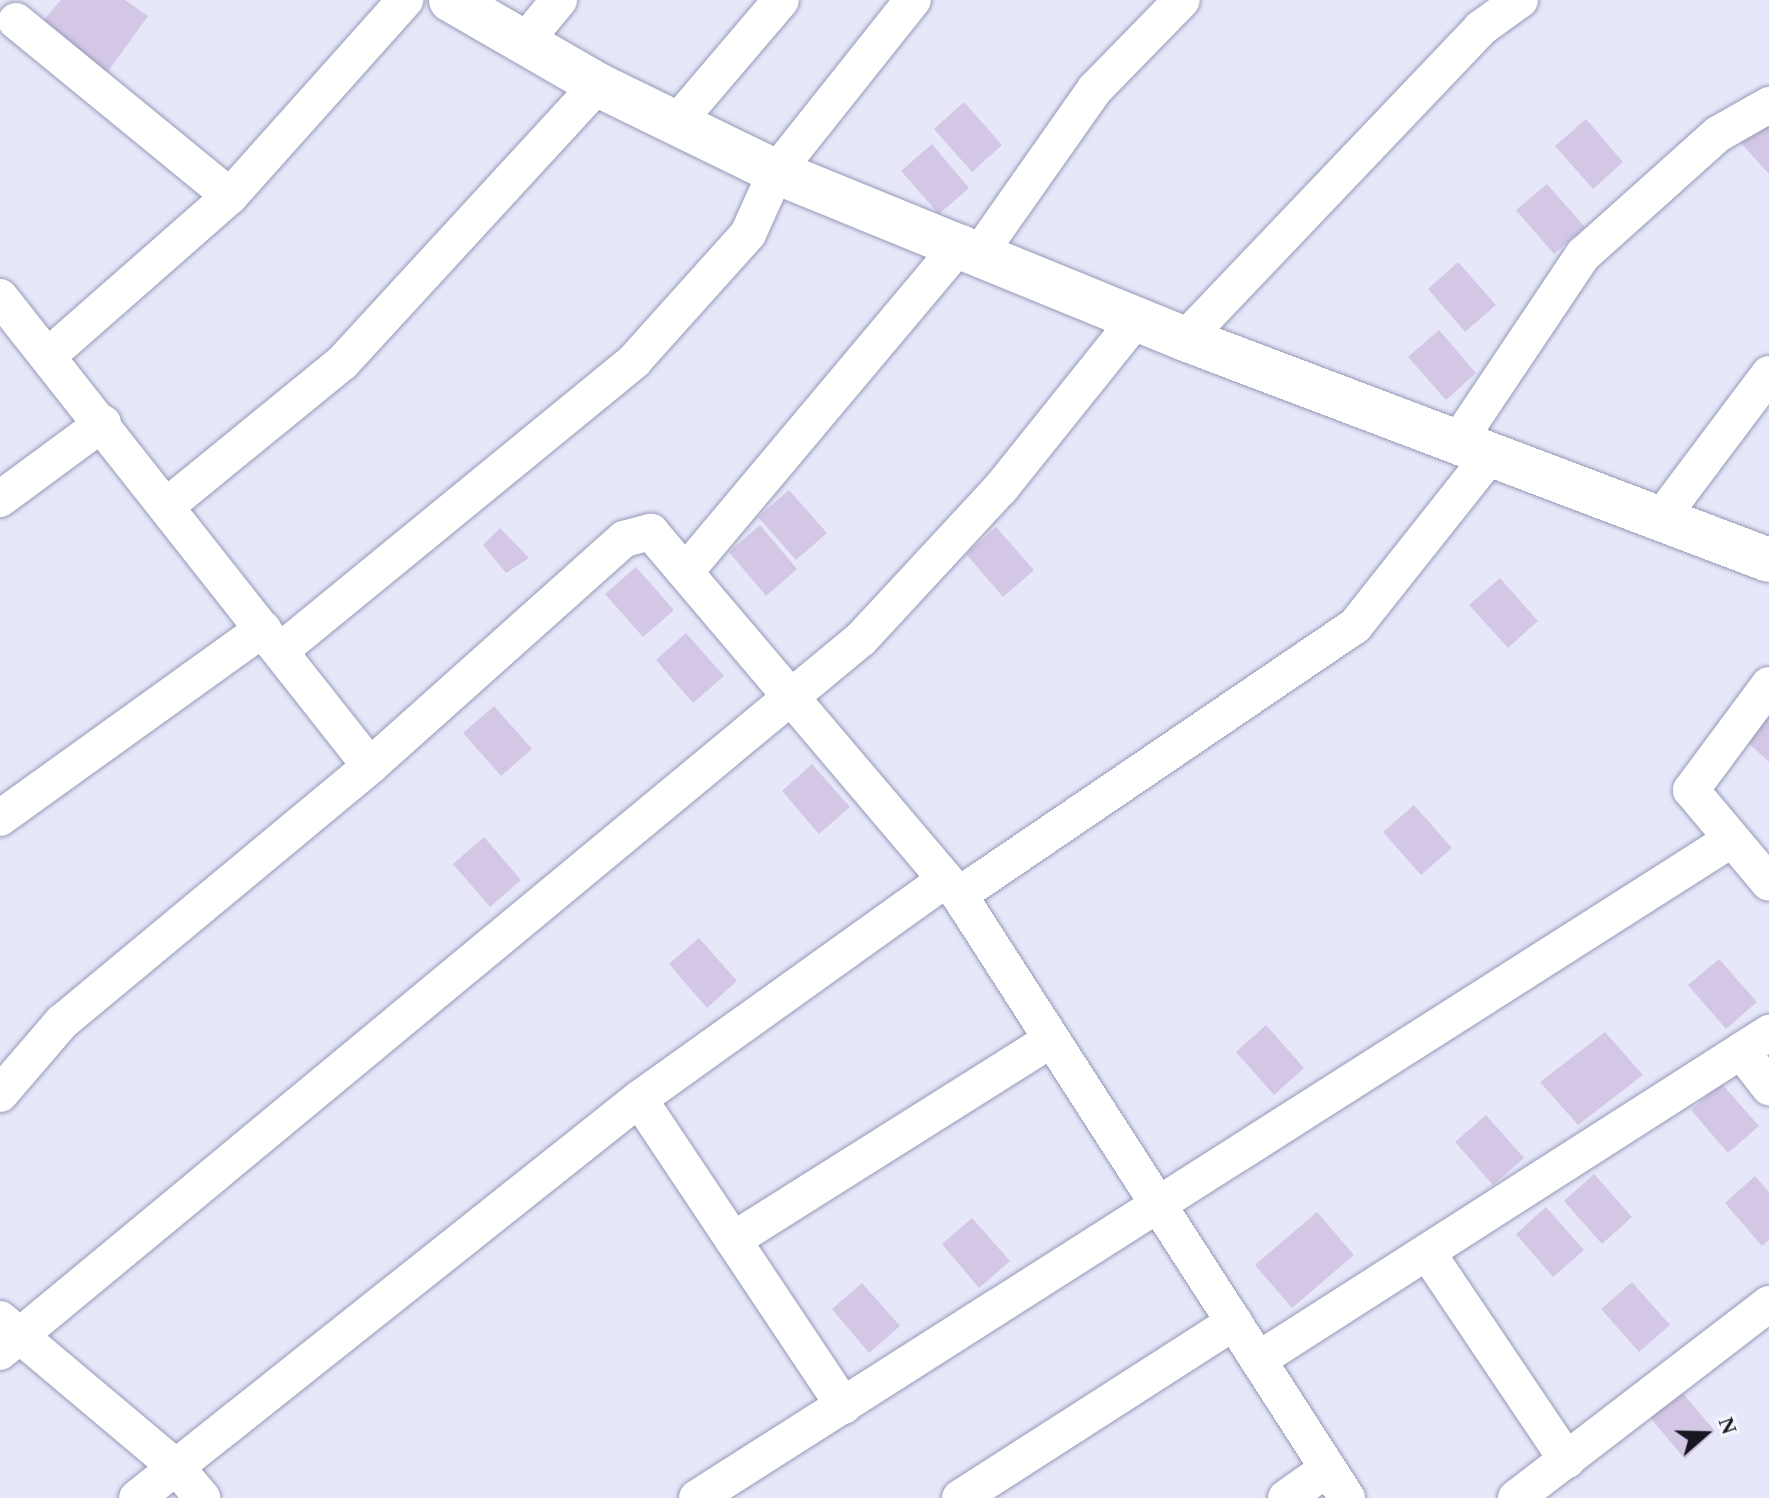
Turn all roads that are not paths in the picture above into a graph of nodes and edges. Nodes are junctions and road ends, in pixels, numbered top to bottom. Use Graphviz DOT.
graph roads {
  1 [pos="405,0"];
  2 [pos="451,0"];
  3 [pos="559,0"];
  4 [pos="781,0"];
  5 [pos="913,0"];
  6 [pos="1520,0"];
  7 [pos="1173,3"];
  8 [pos="17,18"];
  9 [pos="526,40"];
  10 [pos="598,85"];
  11 [pos="1769,105"];
  12 [pos="679,120"];
  13 [pos="776,172"];
  14 [pos="230,196"];
  15 [pos="971,247"];
  16 [pos="0,297"];
  17 [pos="1137,318"];
  18 [pos="1185,339"];
  19 [pos="48,356"];
  20 [pos="1769,374"];
  21 [pos="103,423"];
  22 [pos="1476,446"];
  23 [pos="0,499"];
  24 [pos="169,504"];
  25 [pos="1661,518"];
  26 [pos="1769,560"];
  27 [pos="687,570"];
  28 [pos="272,640"];
  29 [pos="1769,685"];
  30 [pos="794,700"];
  31 [pos="370,766"];
  32 [pos="0,818"];
  33 [pos="1729,841"];
  34 [pos="1769,883"];
  35 [pos="952,888"];
  36 [pos="1049,1041"];
  37 [pos="1755,1042"];
  38 [pos="1769,1087"];
  39 [pos="0,1094"];
  40 [pos="639,1099"];
  41 [pos="1158,1210"];
  42 [pos="733,1240"];
  43 [pos="1427,1252"];
  44 [pos="1769,1304"];
  45 [pos="1234,1322"];
  46 [pos="8,1334"];
  47 [pos="1258,1360"];
  48 [pos="844,1406"];
  49 [pos="1567,1460"];
  50 [pos="178,1469"];
  51 [pos="1327,1469"];
  52 [pos="137,1498"];
  53 [pos="202,1498"];
  54 [pos="697,1498"];
  55 [pos="960,1498"];
  56 [pos="1286,1498"];
  57 [pos="1347,1498"];
  58 [pos="1516,1498"];
  1 -- 14 [label="street"];
  2 -- 9 [label="street"];
  3 -- 9 [label="street"];
  4 -- 12 [label="street"];
  5 -- 13 [label="street"];
  6 -- 18 [label="street"];
  7 -- 15 [label="street"];
  8 -- 14 [label="street"];
  9 -- 10 [label="street"];
  10 -- 12 [label="street"];
  10 -- 24 [label="street"];
  11 -- 22 [label="street"];
  12 -- 13 [label="street"];
  13 -- 15 [label="street"];
  13 -- 28 [label="street"];
  14 -- 19 [label="street"];
  15 -- 17 [label="street"];
  15 -- 27 [label="street"];
  16 -- 19 [label="street"];
  17 -- 18 [label="street"];
  17 -- 30 [label="street"];
  18 -- 22 [label="street"];
  19 -- 21 [label="street"];
  20 -- 25 [label="street"];
  21 -- 23 [label="street"];
  21 -- 24 [label="street"];
  22 -- 25 [label="street"];
  22 -- 35 [label="street"];
  24 -- 28 [label="street"];
  25 -- 26 [label="street"];
  27 -- 30 [label="street"];
  27 -- 31 [label="street"];
  28 -- 31 [label="street"];
  28 -- 32 [label="street"];
  29 -- 33 [label="street"];
  30 -- 35 [label="street"];
  30 -- 46 [label="street"];
  31 -- 39 [label="street"];
  33 -- 34 [label="street"];
  33 -- 41 [label="street"];
  35 -- 36 [label="street"];
  35 -- 40 [label="street"];
  36 -- 41 [label="street"];
  36 -- 42 [label="street"];
  37 -- 38 [label="street"];
  37 -- 43 [label="street"];
  40 -- 42 [label="street"];
  40 -- 50 [label="street"];
  41 -- 45 [label="street"];
  41 -- 48 [label="street"];
  42 -- 48 [label="street"];
  43 -- 47 [label="street"];
  43 -- 49 [label="street"];
  44 -- 49 [label="street"];
  45 -- 47 [label="street"];
  45 -- 55 [label="street"];
  46 -- 50 [label="street"];
  47 -- 51 [label="street"];
  48 -- 54 [label="street"];
  49 -- 58 [label="street"];
  50 -- 52 [label="street"];
  50 -- 53 [label="street"];
  51 -- 56 [label="street"];
  51 -- 57 [label="street"];
}
